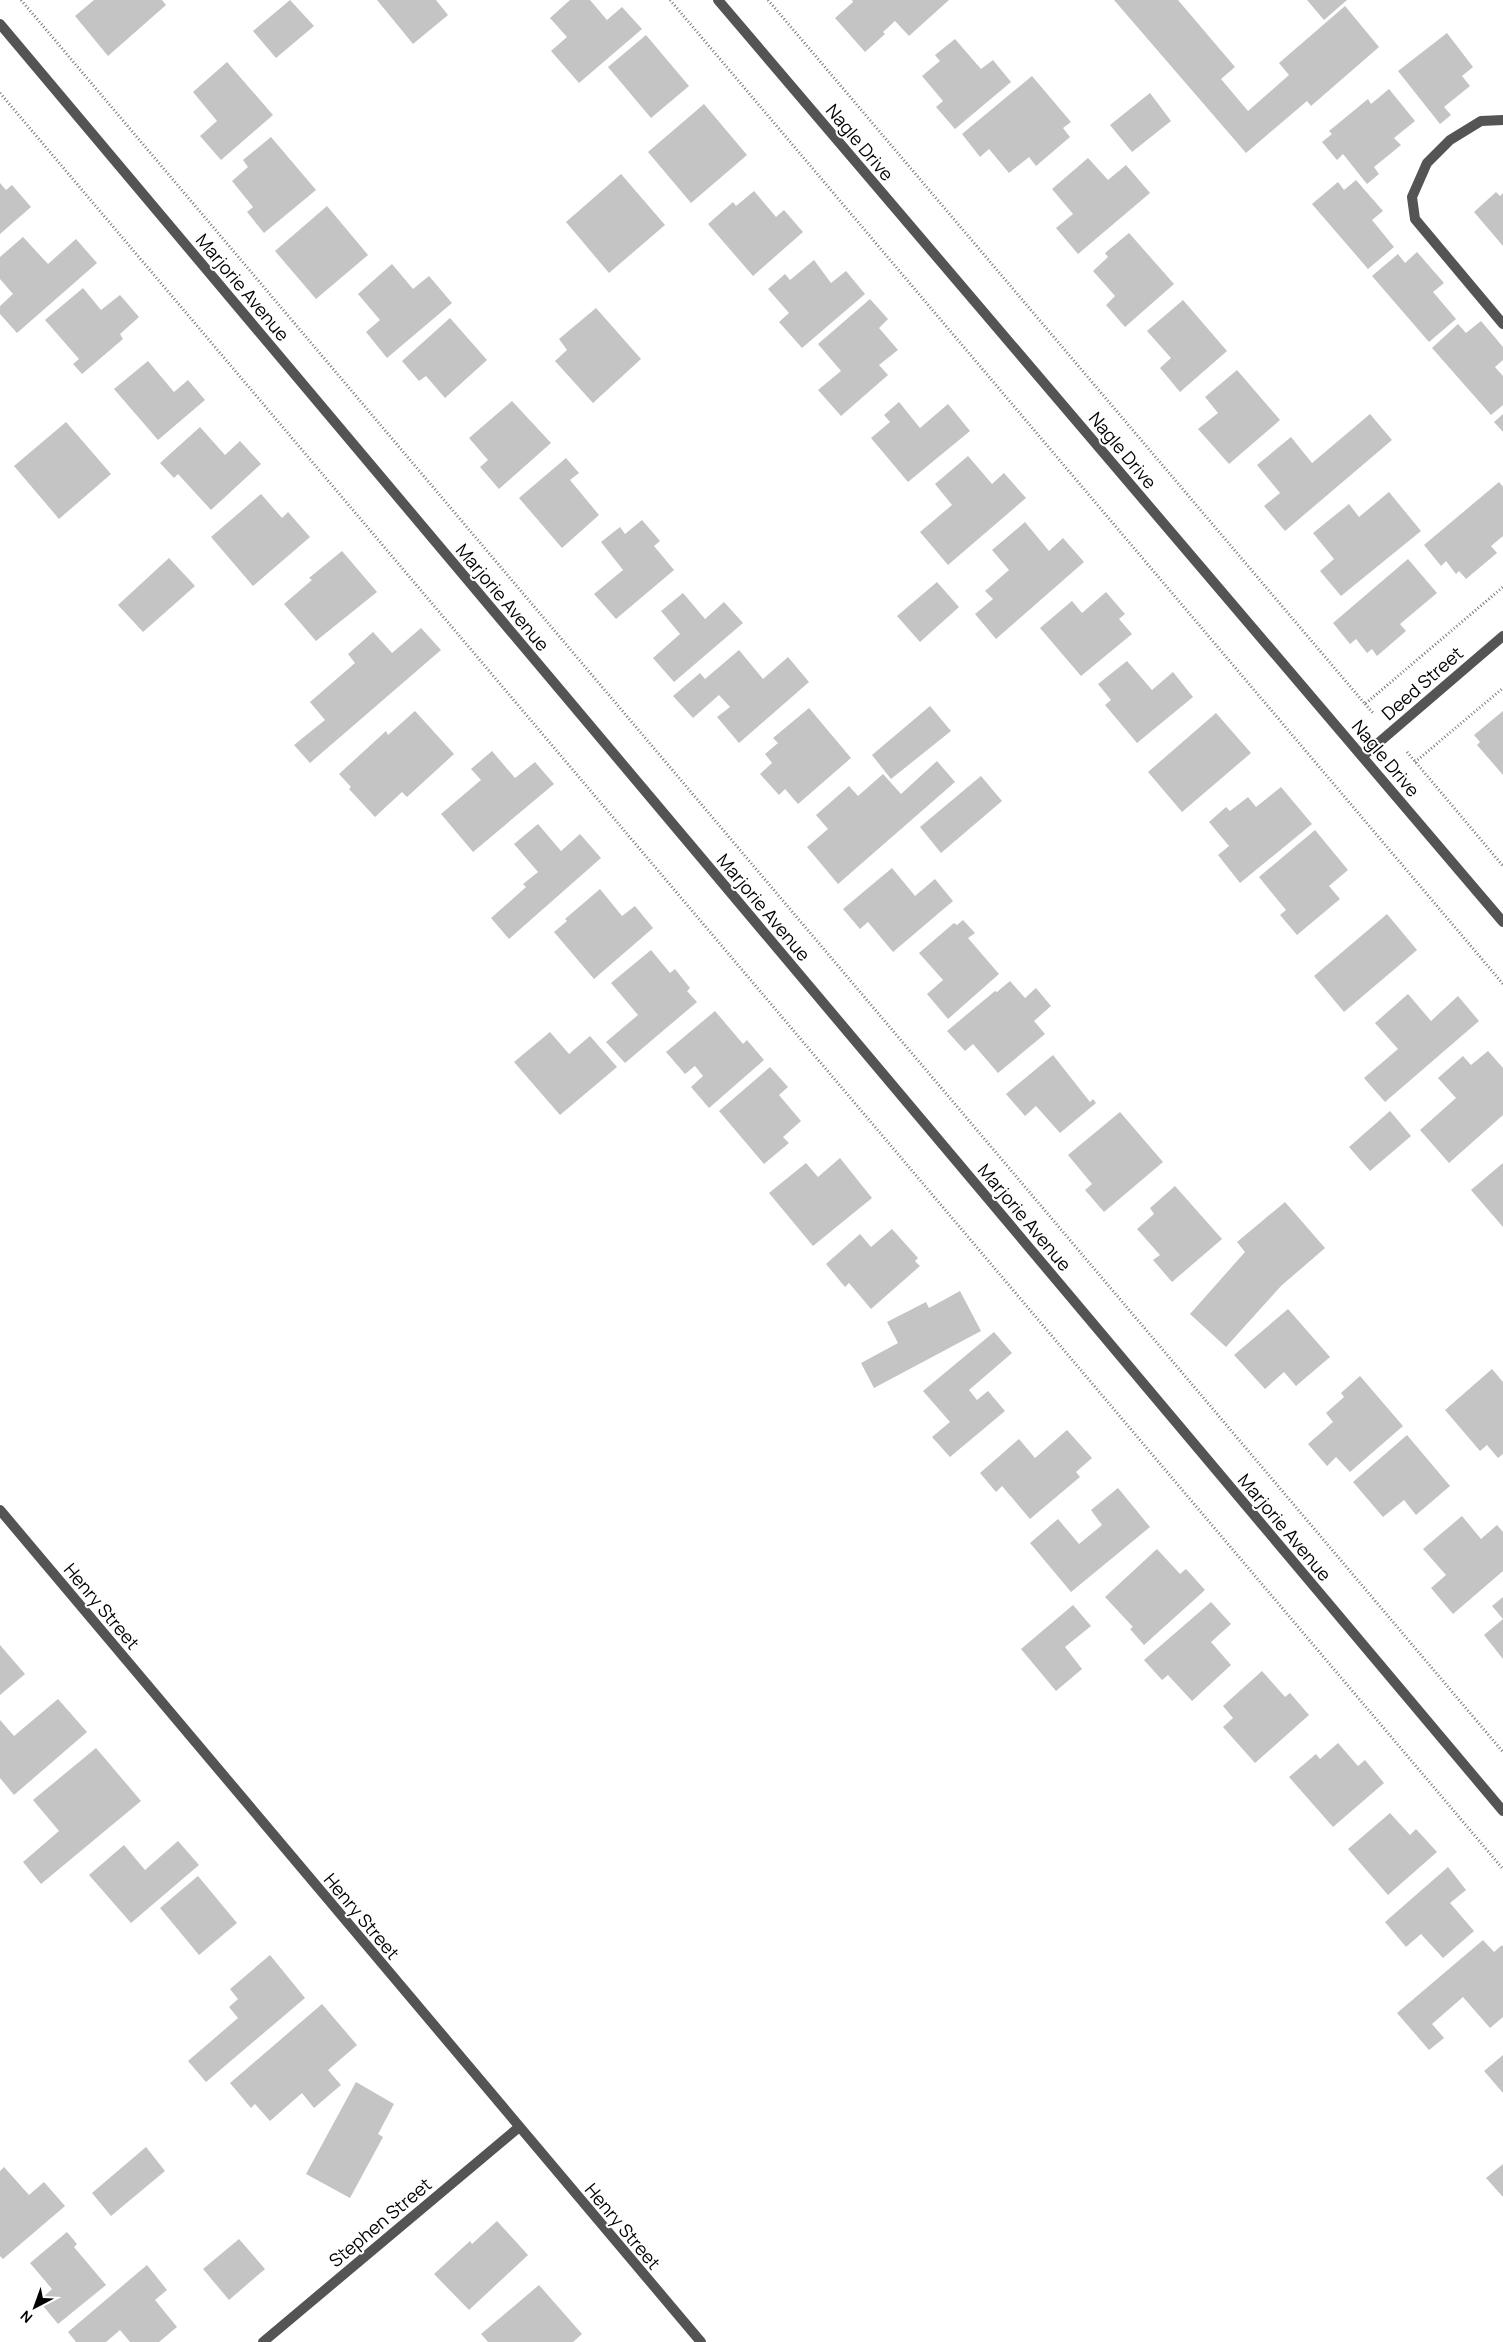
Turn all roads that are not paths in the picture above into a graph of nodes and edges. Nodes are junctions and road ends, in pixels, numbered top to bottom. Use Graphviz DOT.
graph roads {
  1 [pos="718,0"];
  2 [pos="0,24"];
  3 [pos="1503,120"];
  4 [pos="1503,324"];
  5 [pos="1503,636"];
  6 [pos="1363,756"];
  7 [pos="1503,922"];
  8 [pos="0,1510"];
  9 [pos="1503,1811"];
  10 [pos="518,2128"];
  11 [pos="263,2342"];
  12 [pos="700,2342"];
  1 -- 6 [label="street, Nagle Drive"];
  2 -- 9 [label="street, Marjorie Avenue"];
  3 -- 4 [label="street"];
  5 -- 6 [label="street, Deed Street"];
  6 -- 7 [label="street, Nagle Drive"];
  8 -- 10 [label="street, Henry Street"];
  10 -- 11 [label="street, Stephen Street"];
  10 -- 12 [label="street, Henry Street"];
}
